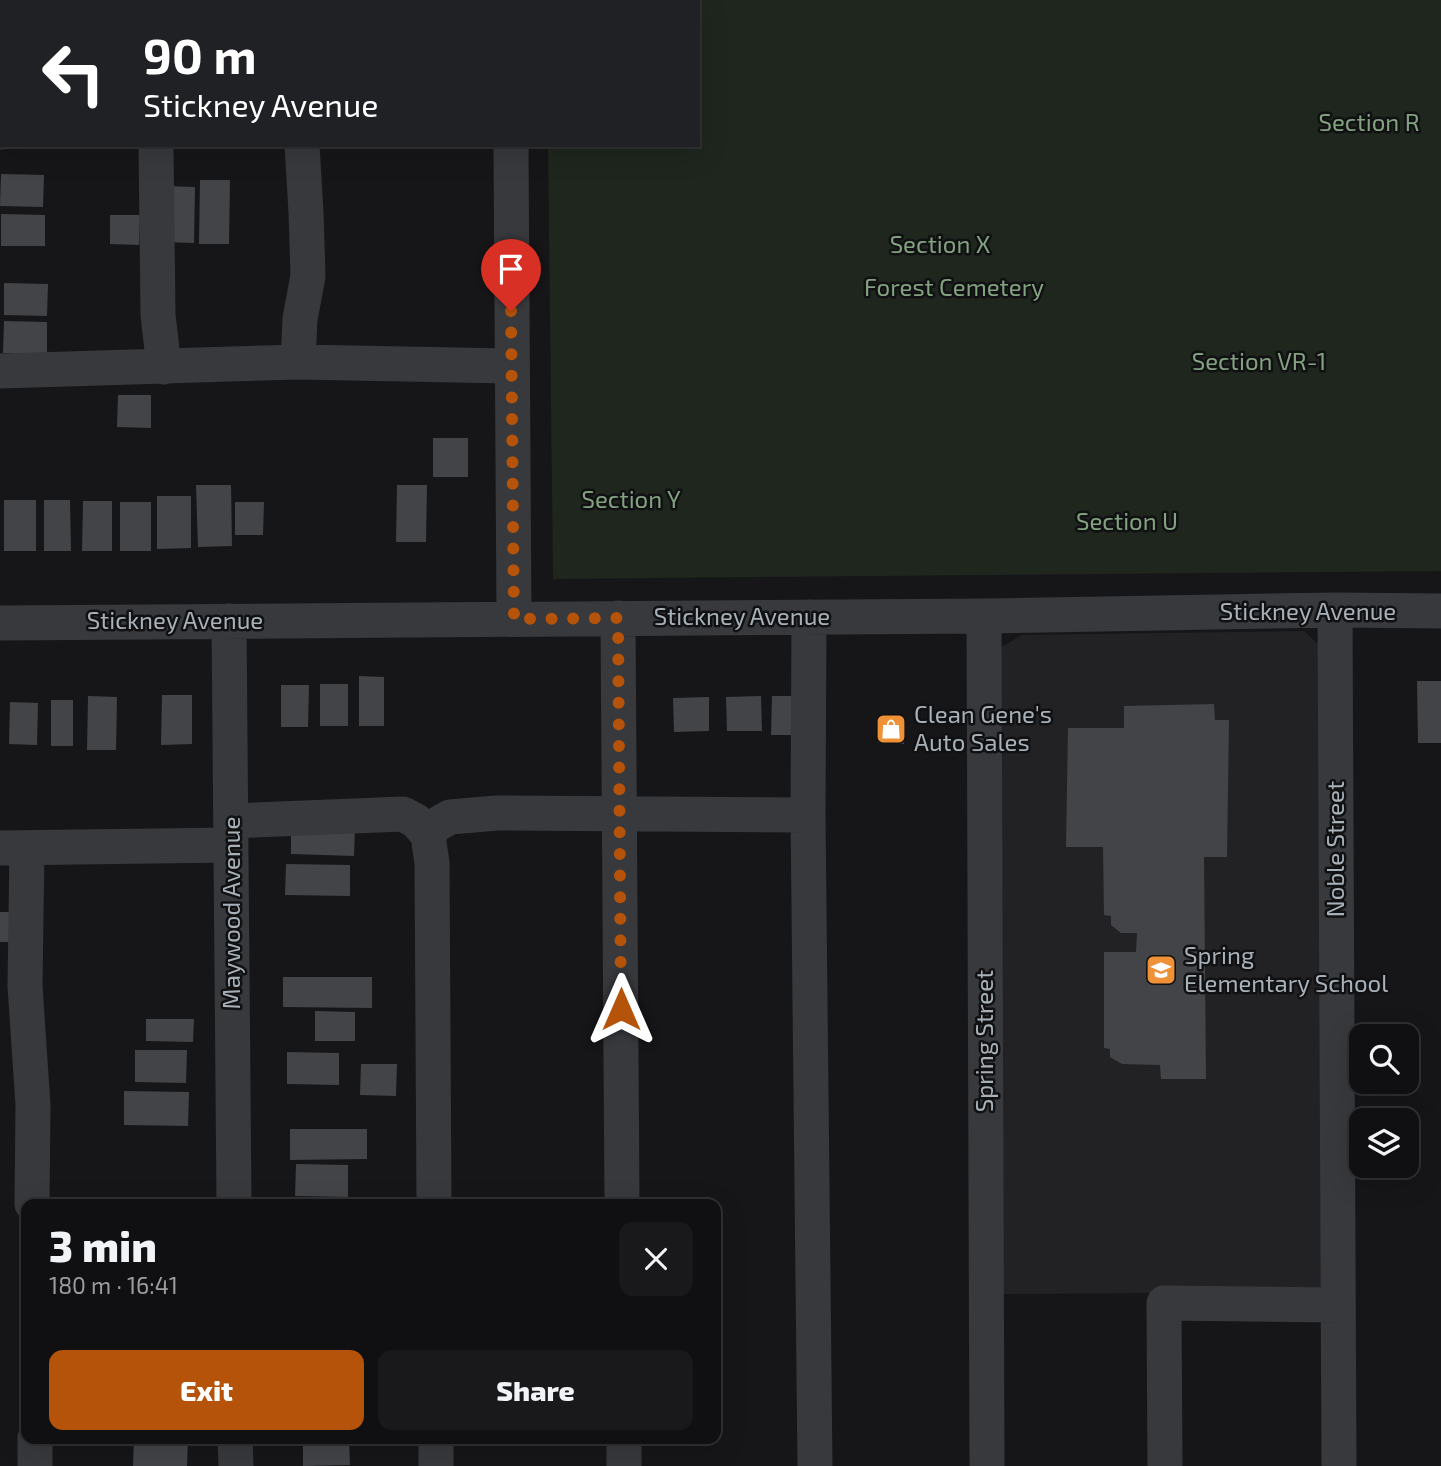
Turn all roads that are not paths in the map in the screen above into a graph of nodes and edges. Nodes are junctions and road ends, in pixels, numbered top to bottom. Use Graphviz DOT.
graph roads {
  1 [pos="156,147"];
  2 [pos="302,147"];
  3 [pos="511,147"];
  4 [pos="298,362"];
  5 [pos="511,366"];
  6 [pos="164,367"];
  7 [pos="0,371"];
  8 [pos="1335,610"];
  9 [pos="1441,611"];
  10 [pos="984,616"];
  11 [pos="809,617"];
  12 [pos="618,618"];
  13 [pos="514,619"];
  14 [pos="229,621"];
  15 [pos="0,623"];
  16 [pos="620,815"];
  17 [pos="808,815"];
  18 [pos="231,833"];
  19 [pos="428,835"];
  20 [pos="13,848"];
  21 [pos="32,1199"];
  22 [pos="234,1199"];
  23 [pos="434,1199"];
  24 [pos="622,1199"];
  25 [pos="1338,1305"];
  26 [pos="35,1444"];
  27 [pos="235,1444"];
  28 [pos="436,1444"];
  29 [pos="624,1444"];
  30 [pos="35,1466"];
  31 [pos="236,1466"];
  32 [pos="436,1466"];
  33 [pos="624,1466"];
  34 [pos="815,1466"];
  35 [pos="987,1466"];
  36 [pos="1165,1466"];
  37 [pos="1339,1466"];
  1 -- 6 [label="street"];
  2 -- 4 [label="street"];
  3 -- 5 [label="street"];
  4 -- 5 [label="street"];
  4 -- 6 [label="street"];
  5 -- 13 [label="street"];
  6 -- 7 [label="street"];
  8 -- 9 [label="street, Stickney Avenue"];
  8 -- 10 [label="street, Stickney Avenue"];
  8 -- 25 [label="street, Noble Street"];
  10 -- 11 [label="street, Stickney Avenue"];
  10 -- 35 [label="street, Spring Street"];
  11 -- 12 [label="street, Stickney Avenue"];
  11 -- 17 [label="street"];
  12 -- 13 [label="street, Stickney Avenue"];
  12 -- 16 [label="street"];
  13 -- 14 [label="street, Stickney Avenue"];
  14 -- 15 [label="street, Stickney Avenue"];
  14 -- 18 [label="street, Maywood Avenue"];
  16 -- 17 [label="street"];
  16 -- 19 [label="street"];
  16 -- 24 [label="street"];
  17 -- 34 [label="street"];
  18 -- 19 [label="street"];
  18 -- 20 [label="street"];
  18 -- 22 [label="street, Maywood Avenue"];
  19 -- 23 [label="street"];
  20 -- 21 [label="street"];
  25 -- 36 [label="street"];
  25 -- 37 [label="street, Noble Street"];
  26 -- 30 [label="street"];
  27 -- 31 [label="street"];
  28 -- 32 [label="street"];
  29 -- 33 [label="street"];
}
